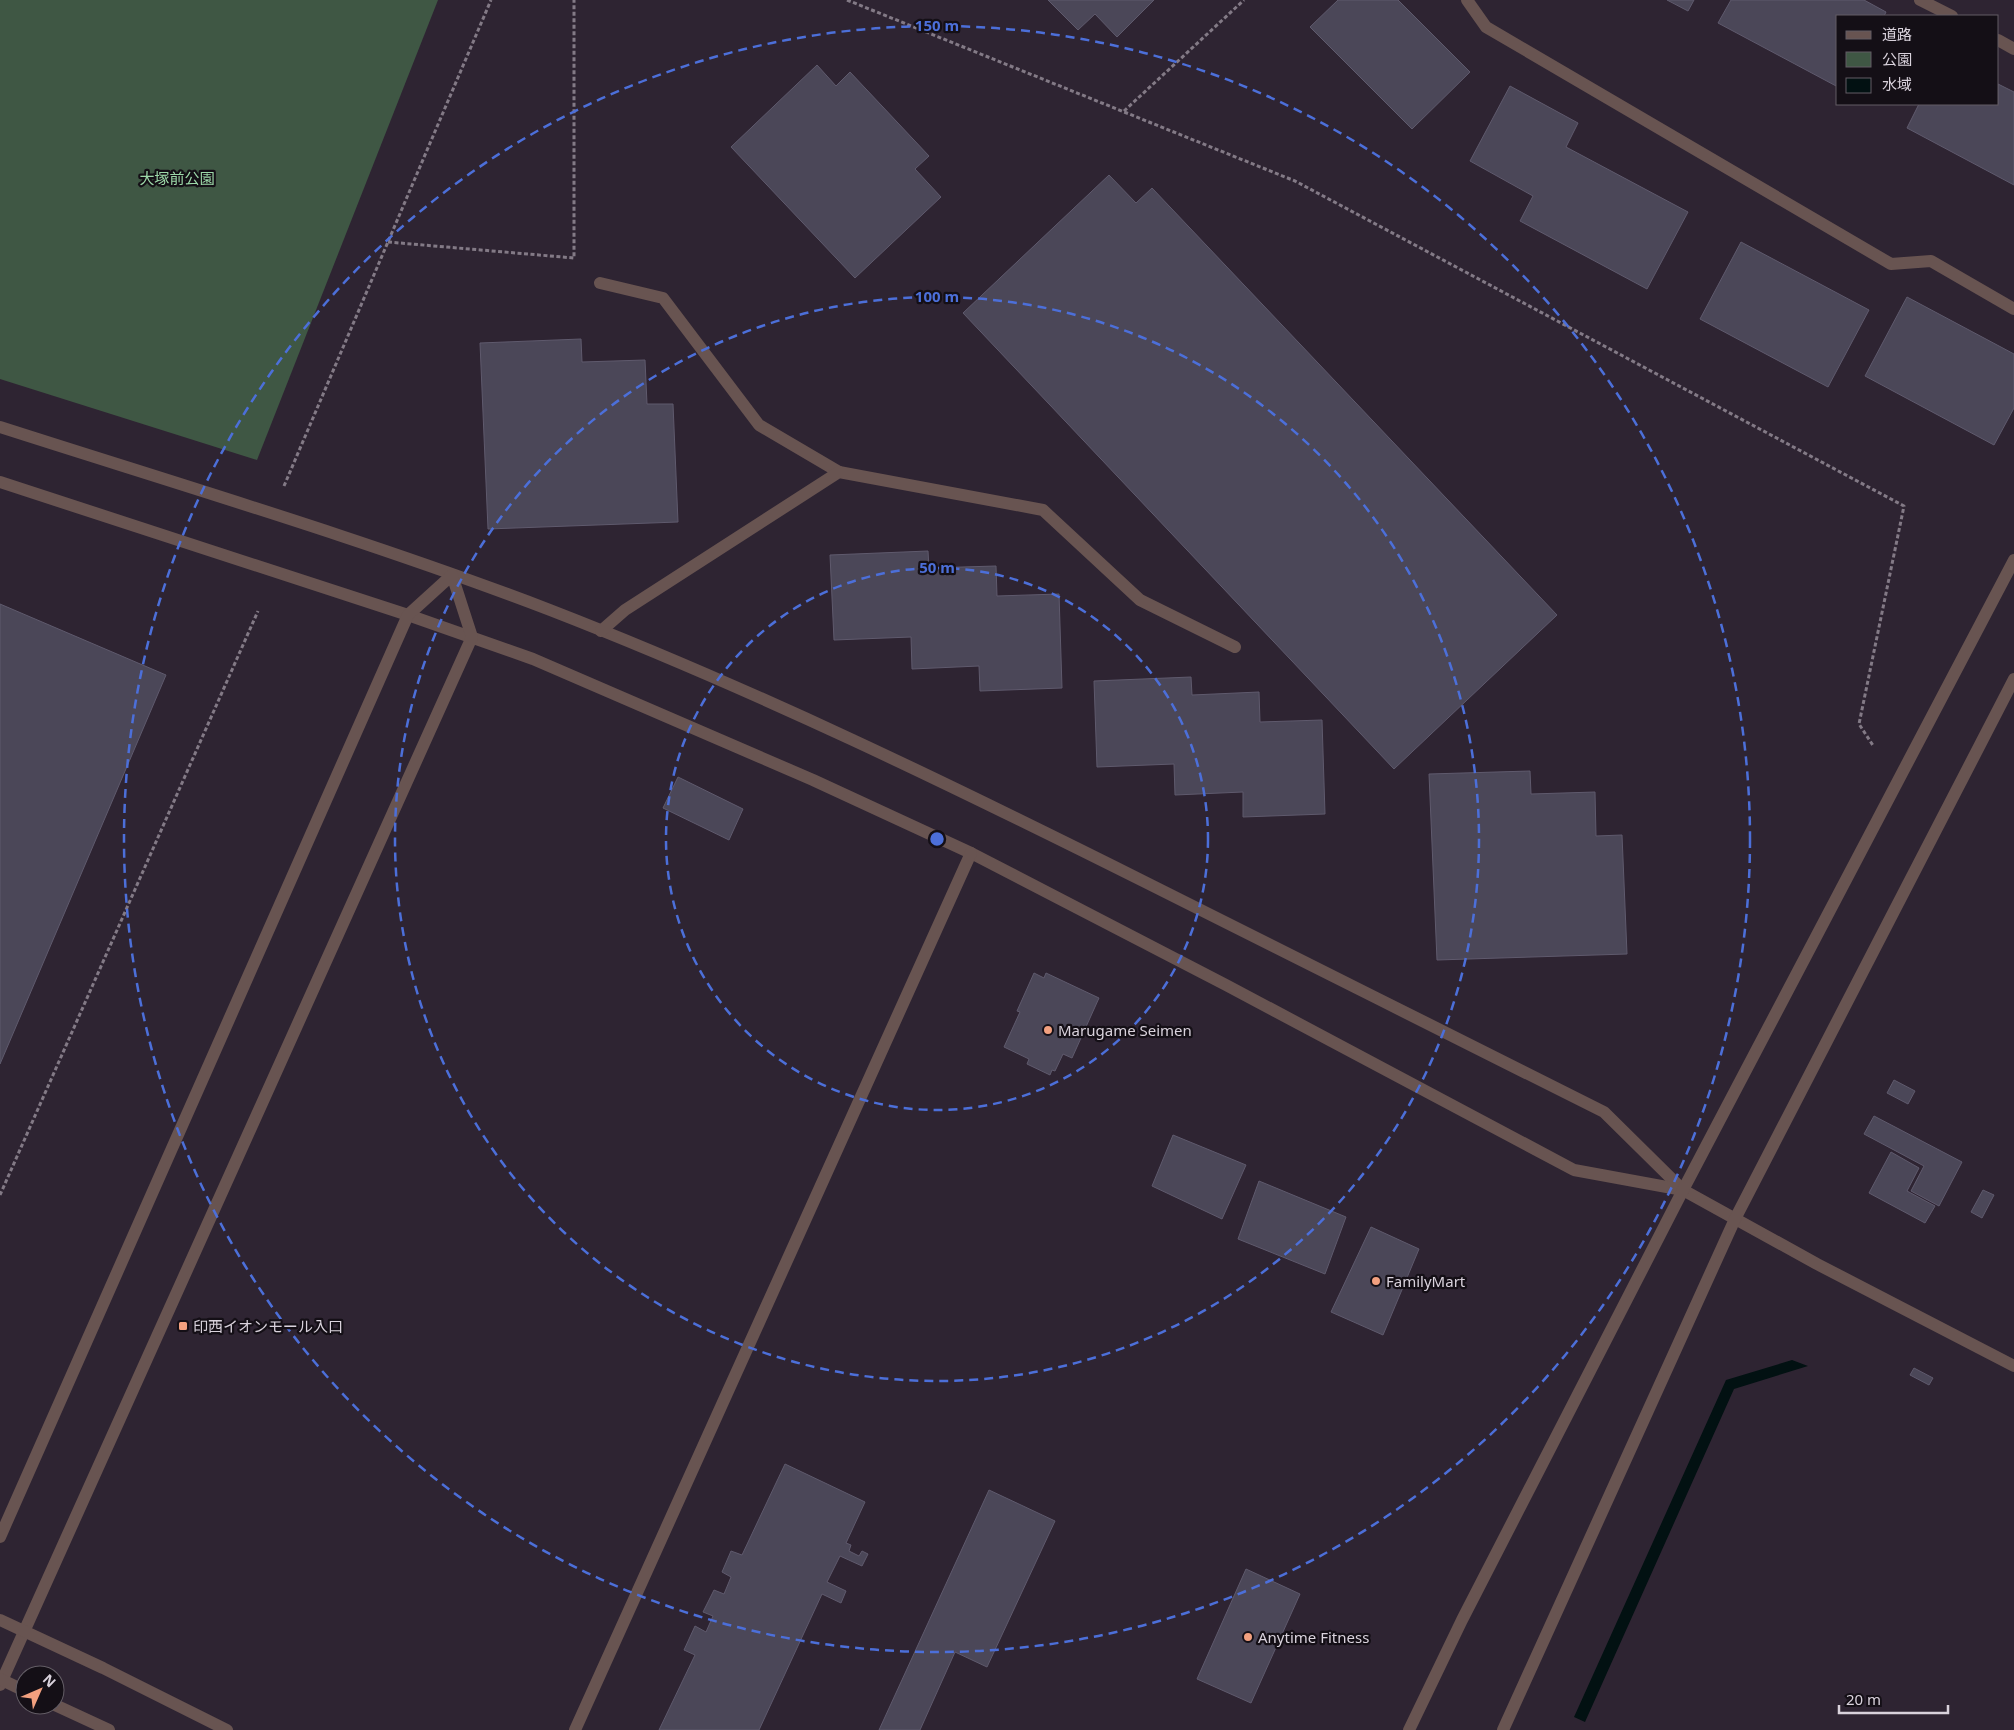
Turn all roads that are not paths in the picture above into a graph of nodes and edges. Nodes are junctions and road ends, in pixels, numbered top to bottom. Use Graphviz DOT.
graph roads {
  1 [pos="1467,0"];
  2 [pos="1921,0"];
  3 [pos="1950,15"];
  4 [pos="1999,41"];
  5 [pos="2014,49"];
  6 [pos="600,282"];
  7 [pos="2014,309"];
  8 [pos="0,427"];
  9 [pos="839,472"];
  10 [pos="0,482"];
  11 [pos="2014,560"];
  12 [pos="452,575"];
  13 [pos="408,615"];
  14 [pos="601,631"];
  15 [pos="472,637"];
  16 [pos="1235,647"];
  17 [pos="2014,679"];
  18 [pos="972,853"];
  19 [pos="1683,1190"];
  20 [pos="1735,1219"];
  21 [pos="2014,1366"];
  22 [pos="0,1537"];
  23 [pos="0,1620"];
  24 [pos="24,1631"];
  25 [pos="1,1682"];
  26 [pos="15,1687"];
  27 [pos="65,1710"];
  28 [pos="109,1730"];
  29 [pos="226,1730"];
  30 [pos="575,1730"];
  31 [pos="1409,1730"];
  32 [pos="1503,1730"];
  1 -- 7 [label="street"];
  2 -- 3 [label="street"];
  4 -- 5 [label="street"];
  6 -- 9 [label="street"];
  8 -- 12 [label="street"];
  9 -- 14 [label="street"];
  9 -- 16 [label="street"];
  10 -- 13 [label="street"];
  11 -- 19 [label="street"];
  12 -- 13 [label="street"];
  12 -- 14 [label="street"];
  12 -- 15 [label="street"];
  13 -- 15 [label="street"];
  13 -- 22 [label="street"];
  14 -- 19 [label="street"];
  15 -- 18 [label="street"];
  15 -- 24 [label="street"];
  17 -- 20 [label="street"];
  18 -- 19 [label="street"];
  18 -- 30 [label="street"];
  19 -- 20 [label="street"];
  19 -- 31 [label="street"];
  20 -- 21 [label="street"];
  20 -- 32 [label="street"];
  23 -- 24 [label="street"];
  24 -- 25 [label="street"];
  24 -- 29 [label="street"];
  25 -- 26 [label="street"];
  27 -- 28 [label="street"];
}
